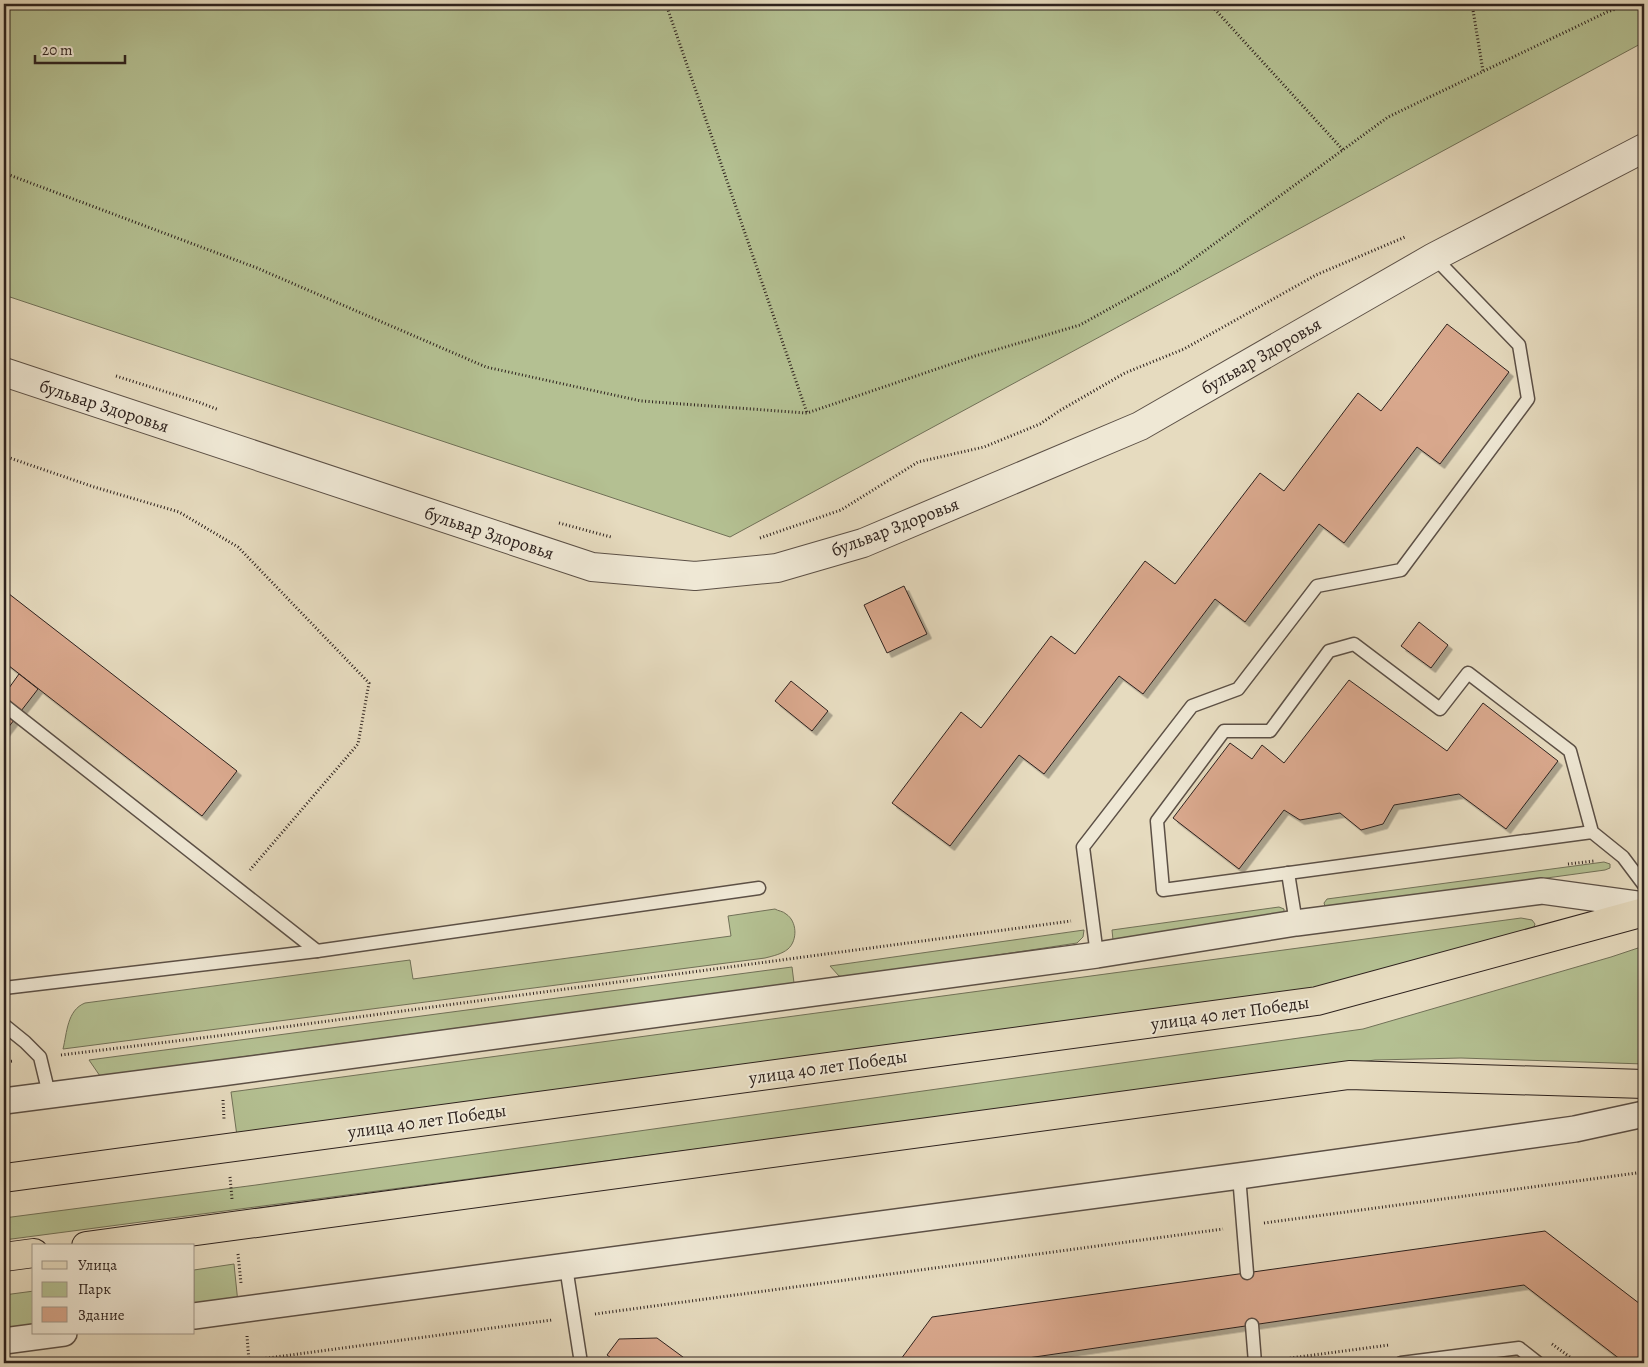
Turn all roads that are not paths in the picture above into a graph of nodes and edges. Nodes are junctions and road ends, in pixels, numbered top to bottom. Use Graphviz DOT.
graph roads {
  1 [pos="1644,148"];
  2 [pos="1434,257"];
  3 [pos="4,372"];
  4 [pos="4,705"];
  5 [pos="1592,832"];
  6 [pos="1288,873"];
  7 [pos="1644,885"];
  8 [pos="759,888"];
  9 [pos="1644,905"];
  10 [pos="1644,912"];
  11 [pos="1296,923"];
  12 [pos="317,952"];
  13 [pos="1098,955"];
  14 [pos="4,988"];
  15 [pos="4,1025"];
  16 [pos="1644,1084"];
  17 [pos="49,1094"];
  18 [pos="4,1101"];
  19 [pos="1644,1114"];
  20 [pos="1239,1176"];
  21 [pos="4,1178"];
  22 [pos="101,1244"];
  23 [pos="32,1253"];
  24 [pos="4,1257"];
  25 [pos="566,1267"];
  26 [pos="1247,1273"];
  27 [pos="195,1316"];
  28 [pos="1252,1325"];
  29 [pos="56,1334"];
  30 [pos="4,1341"];
  31 [pos="581,1363"];
  32 [pos="1255,1363"];
  33 [pos="1402,1363"];
  34 [pos="1538,1363"];
  1 -- 2 [label="street, бульвар Здоровья"];
  2 -- 3 [label="street, бульвар Здоровья"];
  2 -- 13 [label="lane"];
  4 -- 12 [label="lane"];
  5 -- 6 [label="lane"];
  5 -- 6 [label="lane"];
  5 -- 7 [label="lane"];
  6 -- 11 [label="lane"];
  8 -- 12 [label="lane"];
  9 -- 11 [label="street"];
  10 -- 21 [label="main road, улица 40 лет Победы"];
  11 -- 13 [label="street"];
  12 -- 14 [label="lane"];
  13 -- 17 [label="street"];
  15 -- 17 [label="lane"];
  16 -- 22 [label="main road"];
  17 -- 18 [label="street"];
  19 -- 20 [label="street"];
  20 -- 25 [label="street"];
  20 -- 26 [label="lane"];
  23 -- 24 [label="main road"];
  25 -- 27 [label="street"];
  25 -- 31 [label="lane"];
  28 -- 32 [label="lane"];
  29 -- 30 [label="street"];
  33 -- 34 [label="lane"];
}
